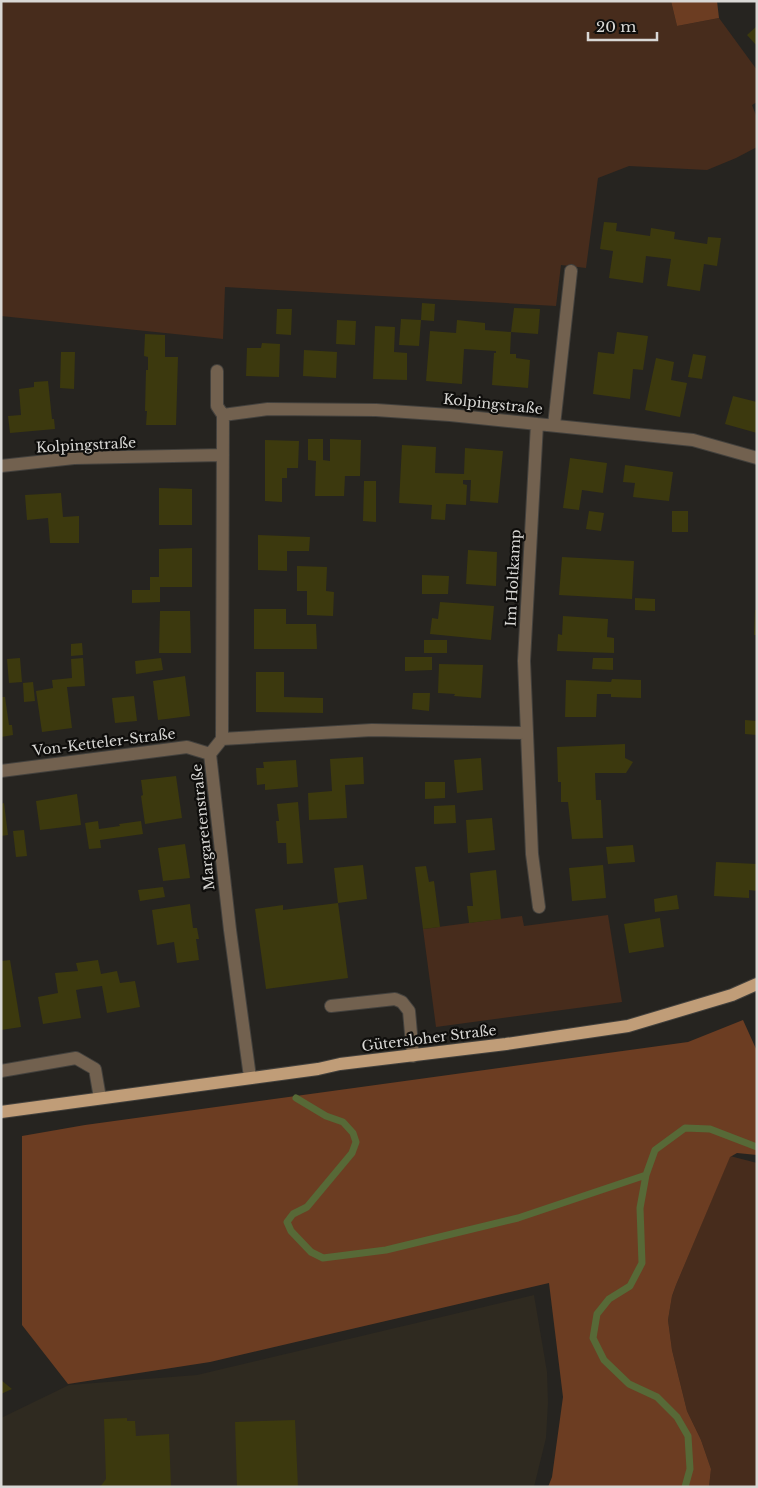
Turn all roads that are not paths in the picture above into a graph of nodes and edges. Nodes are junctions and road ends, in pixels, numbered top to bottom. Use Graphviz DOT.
graph roads {
  1 [pos="572,271"];
  2 [pos="217,371"];
  3 [pos="223,415"];
  4 [pos="537,424"];
  5 [pos="554,425"];
  6 [pos="222,455"];
  7 [pos="757,458"];
  8 [pos="1,466"];
  9 [pos="526,733"];
  10 [pos="222,739"];
  11 [pos="210,754"];
  12 [pos="1,771"];
  13 [pos="538,907"];
  14 [pos="757,984"];
  15 [pos="331,1006"];
  16 [pos="413,1056"];
  17 [pos="1,1071"];
  18 [pos="250,1077"];
  19 [pos="100,1098"];
  20 [pos="1,1112"];
  1 -- 5 [label="street"];
  2 -- 3 [label="street"];
  3 -- 4 [label="street, Kolpingstraße"];
  3 -- 6 [label="street"];
  4 -- 5 [label="street, Kolpingstraße"];
  4 -- 9 [label="street, Im Holtkamp"];
  5 -- 7 [label="street, Kolpingstraße"];
  6 -- 8 [label="street, Kolpingstraße"];
  6 -- 10 [label="street"];
  9 -- 10 [label="street"];
  9 -- 13 [label="street, Im Holtkamp"];
  10 -- 11 [label="street, Margaretenstraße"];
  11 -- 12 [label="street, Von-Ketteler-Straße"];
  11 -- 18 [label="street, Margaretenstraße"];
  14 -- 16 [label="main road, Gütersloher Straße"];
  15 -- 16 [label="street"];
  16 -- 18 [label="main road, Gütersloher Straße"];
  17 -- 19 [label="street"];
  18 -- 19 [label="main road, Gütersloher Straße"];
  19 -- 20 [label="main road, Gütersloher Straße"];
}
